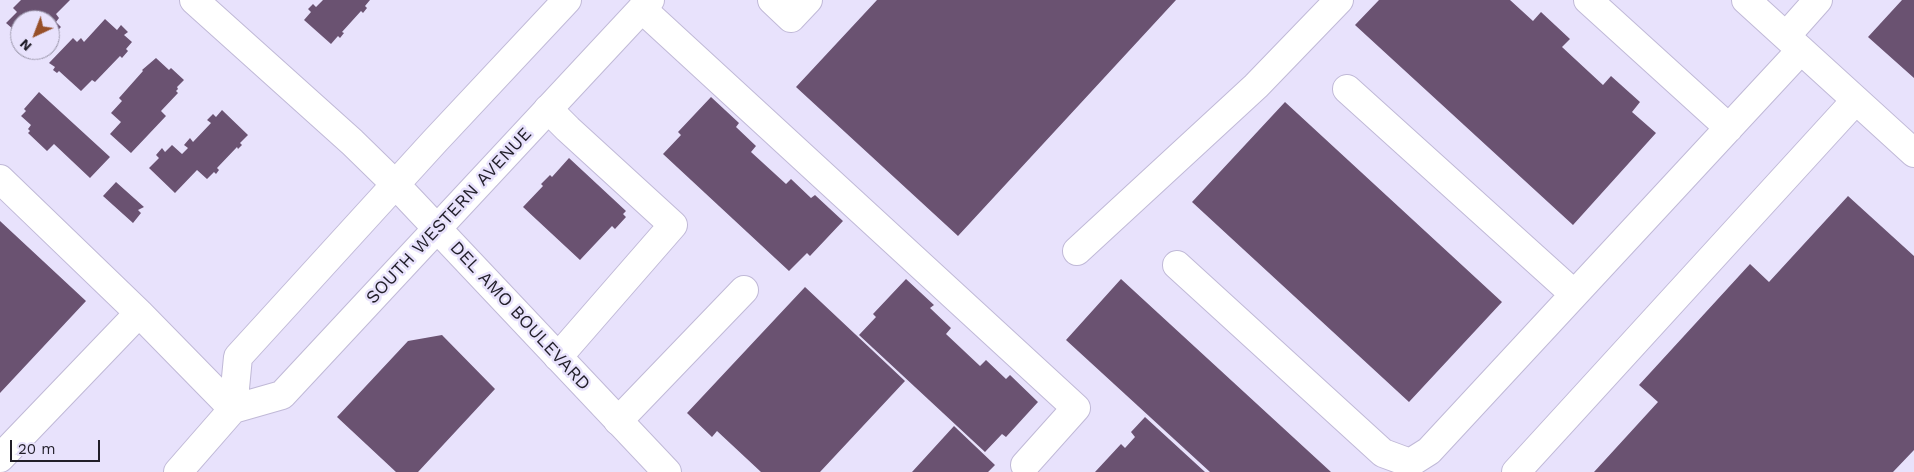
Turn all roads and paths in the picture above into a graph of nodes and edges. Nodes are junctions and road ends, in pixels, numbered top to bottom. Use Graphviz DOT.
graph roads {
  1 [pos="194,0"];
  2 [pos="567,0"];
  3 [pos="772,0"];
  4 [pos="808,0"];
  5 [pos="1339,0"];
  6 [pos="1588,0"];
  7 [pos="1746,0"];
  8 [pos="1818,0"];
  9 [pos="646,4"];
  10 [pos="1793,43"];
  11 [pos="1347,89"];
  12 [pos="1856,100"];
  13 [pos="548,109"];
  14 [pos="1729,128"];
  15 [pos="1914,153"];
  16 [pos="0,180"];
  17 [pos="395,184"];
  18 [pos="437,228"];
  19 [pos="1077,251"];
  20 [pos="1178,265"];
  21 [pos="744,290"];
  22 [pos="1574,294"];
  23 [pos="139,313"];
  24 [pos="558,357"];
  25 [pos="233,410"];
  26 [pos="618,421"];
  27 [pos="0,458"];
  28 [pos="1025,465"];
  29 [pos="178,472"];
  30 [pos="668,472"];
  31 [pos="1516,472"];
  1 -- 17 [label="main road, DEL AMO BOULEVARD"];
  2 -- 17 [label="main road"];
  3 -- 4 [label="main road"];
  5 -- 19 [label="main road"];
  6 -- 14 [label="main road"];
  7 -- 10 [label="main road"];
  8 -- 10 [label="main road"];
  9 -- 13 [label="main road, SOUTH WESTERN AVENUE"];
  9 -- 28 [label="main road"];
  10 -- 12 [label="main road"];
  10 -- 14 [label="main road"];
  11 -- 22 [label="main road"];
  12 -- 15 [label="main road"];
  12 -- 31 [label="main road"];
  13 -- 18 [label="main road, SOUTH WESTERN AVENUE"];
  13 -- 24 [label="main road"];
  14 -- 22 [label="main road"];
  16 -- 23 [label="main road"];
  17 -- 18 [label="main road, DEL AMO BOULEVARD"];
  17 -- 25 [label="main road"];
  18 -- 24 [label="main road, DEL AMO BOULEVARD"];
  18 -- 25 [label="main road, SOUTH WESTERN AVENUE"];
  20 -- 22 [label="main road"];
  21 -- 26 [label="main road"];
  23 -- 25 [label="main road"];
  23 -- 27 [label="main road"];
  24 -- 26 [label="main road, DEL AMO BOULEVARD"];
  25 -- 29 [label="main road"];
  26 -- 30 [label="main road, DEL AMO BOULEVARD"];
}
